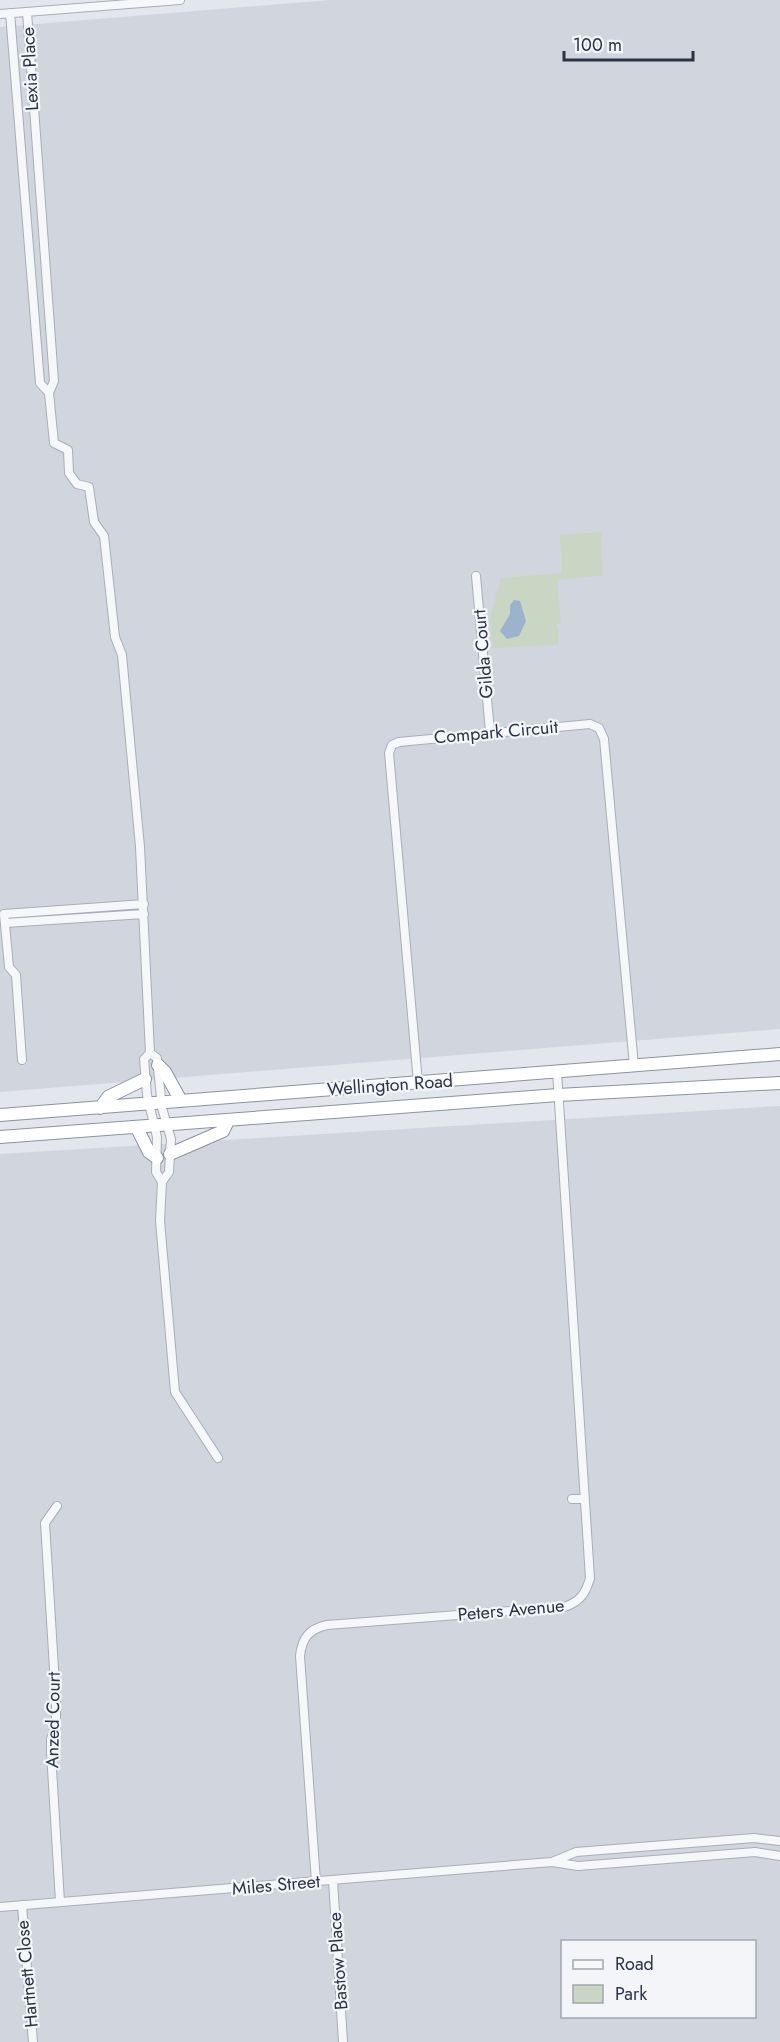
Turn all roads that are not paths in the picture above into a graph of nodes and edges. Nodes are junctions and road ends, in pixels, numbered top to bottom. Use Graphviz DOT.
graph roads {
  1 [pos="180,0"];
  2 [pos="132,2"];
  3 [pos="27,12"];
  4 [pos="10,13"];
  5 [pos="0,14"];
  6 [pos="34,126"];
  7 [pos="19,127"];
  8 [pos="43,234"];
  9 [pos="28,236"];
  10 [pos="48,298"];
  11 [pos="34,299"];
  12 [pos="49,393"];
  13 [pos="476,576"];
  14 [pos="490,732"];
  15 [pos="144,904"];
  16 [pos="144,914"];
  17 [pos="5,923"];
  18 [pos="4,967"];
  19 [pos="150,1053"];
  20 [pos="780,1054"];
  21 [pos="22,1060"];
  22 [pos="158,1065"];
  23 [pos="634,1066"];
  24 [pos="557,1072"];
  25 [pos="145,1079"];
  26 [pos="418,1083"];
  27 [pos="780,1083"];
  28 [pos="558,1095"];
  29 [pos="181,1101"];
  30 [pos="155,1103"];
  31 [pos="100,1108"];
  32 [pos="0,1115"];
  33 [pos="228,1121"];
  34 [pos="162,1126"];
  35 [pos="137,1128"];
  36 [pos="0,1137"];
  37 [pos="170,1154"];
  38 [pos="157,1158"];
  39 [pos="162,1182"];
  40 [pos="218,1458"];
  41 [pos="572,1499"];
  42 [pos="585,1499"];
  43 [pos="57,1506"];
  44 [pos="754,1838"];
  45 [pos="780,1841"];
  46 [pos="695,1843"];
  47 [pos="630,1848"];
  48 [pos="755,1852"];
  49 [pos="696,1856"];
  50 [pos="780,1856"];
  51 [pos="552,1862"];
  52 [pos="632,1862"];
  53 [pos="333,1880"];
  54 [pos="316,1882"];
  55 [pos="60,1902"];
  56 [pos="22,1905"];
  57 [pos="0,1907"];
  58 [pos="33,2042"];
  59 [pos="343,2042"];
  1 -- 2 [label="street"];
  2 -- 3 [label="street"];
  3 -- 4 [label="street"];
  3 -- 6 [label="street, Lexia Place"];
  4 -- 5 [label="street"];
  4 -- 7 [label="street, Lexia Place"];
  6 -- 7 [label="street, Lexia Place"];
  6 -- 8 [label="street, Lexia Place"];
  7 -- 9 [label="street, Lexia Place"];
  8 -- 9 [label="street"];
  8 -- 10 [label="street, Lexia Place"];
  9 -- 11 [label="street, Lexia Place"];
  10 -- 11 [label="street"];
  10 -- 12 [label="street, Lexia Place"];
  11 -- 12 [label="street, Lexia Place"];
  12 -- 15 [label="street, Lexia Place"];
  13 -- 14 [label="street, Gilda Court"];
  14 -- 23 [label="street, Compark Circuit"];
  14 -- 26 [label="street, Compark Circuit"];
  15 -- 16 [label="street"];
  15 -- 17 [label="street"];
  16 -- 17 [label="street"];
  16 -- 19 [label="street"];
  17 -- 18 [label="street"];
  18 -- 21 [label="street"];
  19 -- 22 [label="street"];
  19 -- 25 [label="street"];
  20 -- 23 [label="highway, Wellington Road"];
  22 -- 29 [label="highway"];
  22 -- 30 [label="street"];
  23 -- 24 [label="highway, Wellington Road"];
  24 -- 26 [label="highway, Wellington Road"];
  24 -- 28 [label="street, Peters Avenue"];
  25 -- 30 [label="street"];
  25 -- 31 [label="highway"];
  26 -- 29 [label="highway, Wellington Road"];
  27 -- 28 [label="highway, Wellington Road"];
  28 -- 33 [label="highway, Wellington Road"];
  28 -- 42 [label="street, Peters Avenue"];
  29 -- 30 [label="highway, Wellington Road"];
  30 -- 31 [label="highway, Wellington Road"];
  30 -- 34 [label="street"];
  31 -- 32 [label="highway, Wellington Road"];
  33 -- 34 [label="highway, Wellington Road"];
  33 -- 37 [label="highway"];
  34 -- 35 [label="highway, Wellington Road"];
  34 -- 37 [label="street"];
  34 -- 38 [label="street"];
  35 -- 36 [label="highway, Wellington Road"];
  35 -- 38 [label="highway"];
  37 -- 39 [label="street"];
  38 -- 39 [label="street"];
  39 -- 40 [label="street"];
  41 -- 42 [label="street"];
  42 -- 54 [label="street, Peters Avenue"];
  43 -- 55 [label="street, Anzed Court"];
  44 -- 45 [label="street, Miles Street"];
  44 -- 46 [label="street, Miles Street"];
  44 -- 48 [label="street"];
  46 -- 47 [label="street, Miles Street"];
  46 -- 49 [label="street"];
  47 -- 51 [label="street, Miles Street"];
  47 -- 52 [label="street"];
  48 -- 49 [label="street, Miles Street"];
  48 -- 50 [label="street, Miles Street"];
  49 -- 52 [label="street, Miles Street"];
  51 -- 52 [label="street, Miles Street"];
  51 -- 53 [label="street, Miles Street"];
  53 -- 54 [label="street, Miles Street"];
  53 -- 59 [label="street, Bastow Place"];
  54 -- 55 [label="street, Miles Street"];
  55 -- 56 [label="street, Miles Street"];
  56 -- 57 [label="street, Miles Street"];
  56 -- 58 [label="street, Hartnett Close"];
}
